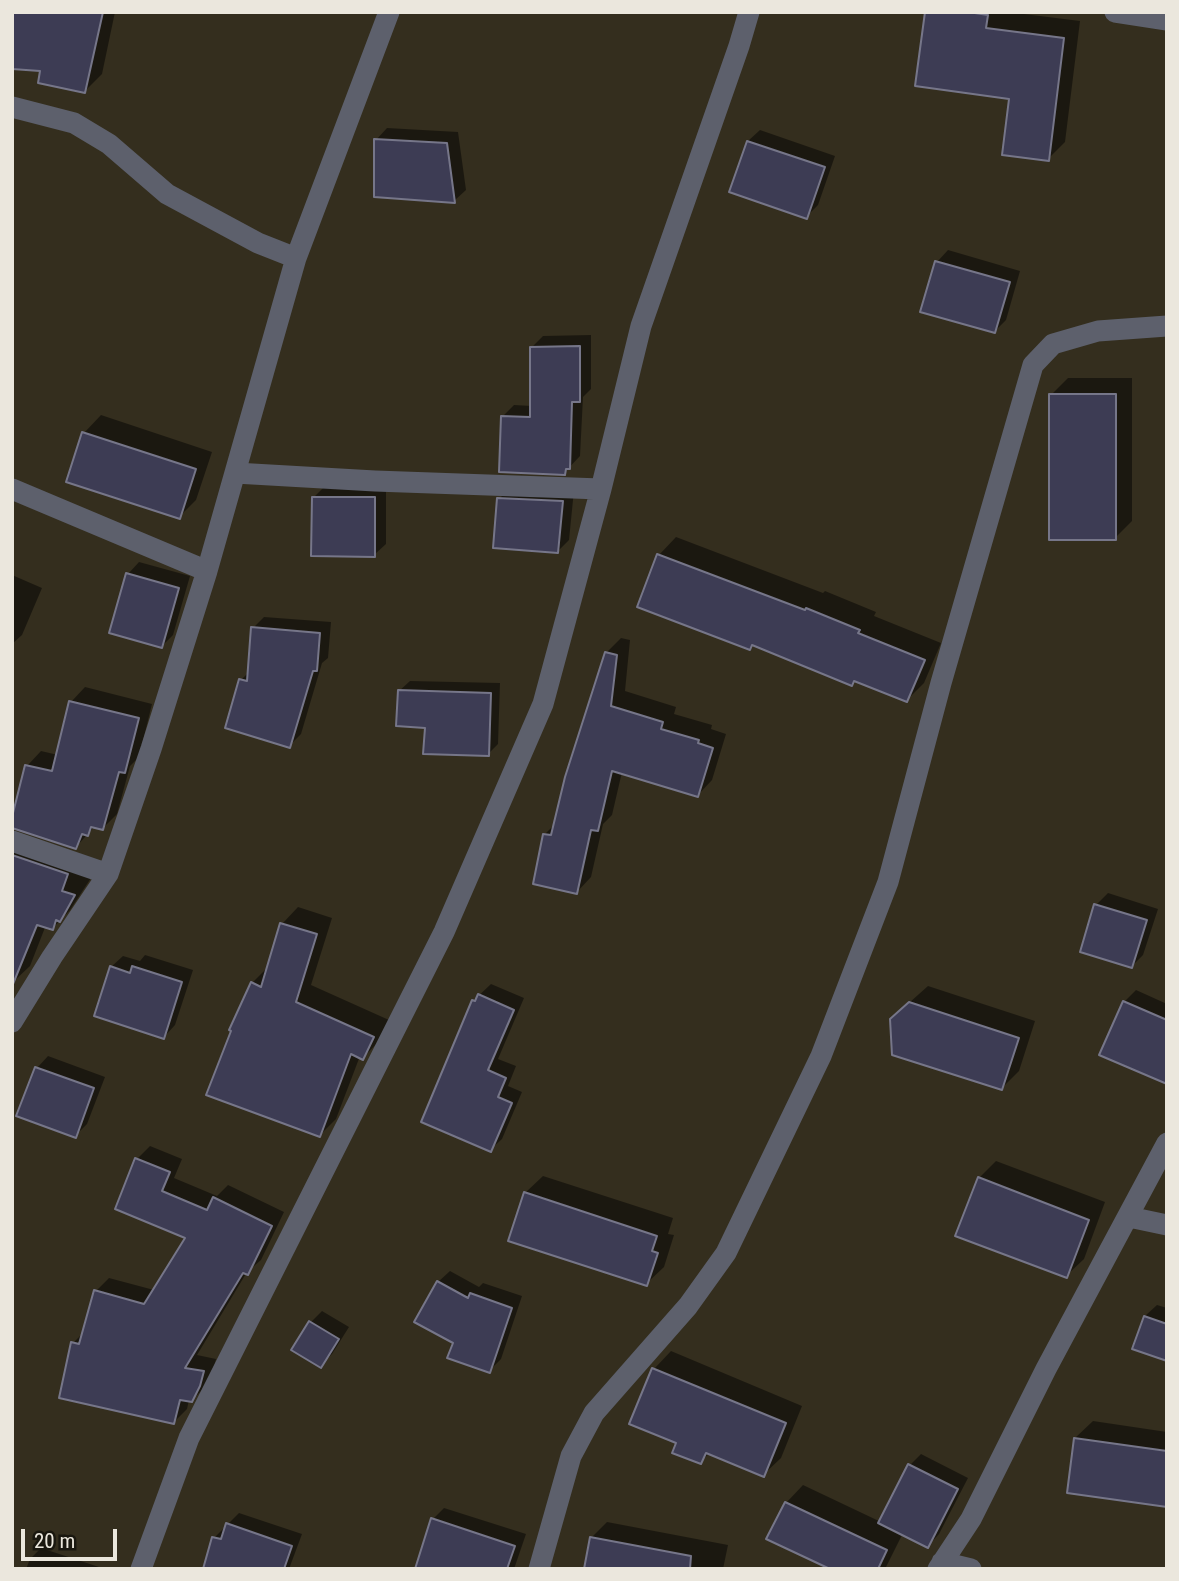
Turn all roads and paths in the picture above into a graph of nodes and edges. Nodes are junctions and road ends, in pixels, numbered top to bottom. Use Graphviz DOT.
graph roads {
  1 [pos="389,12"];
  2 [pos="749,12"];
  3 [pos="1115,12"];
  4 [pos="1167,20"];
  5 [pos="12,107"];
  6 [pos="296,258"];
  7 [pos="1167,326"];
  8 [pos="235,473"];
  9 [pos="12,489"];
  10 [pos="601,489"];
  11 [pos="207,571"];
  12 [pos="12,841"];
  13 [pos="108,874"];
  14 [pos="12,1022"];
  15 [pos="1167,1143"];
  16 [pos="1129,1217"];
  17 [pos="1167,1225"];
  18 [pos="940,1566"];
  19 [pos="141,1569"];
  20 [pos="539,1569"];
  21 [pos="971,1569"];
  1 -- 6 [label="street"];
  2 -- 10 [label="street"];
  3 -- 4 [label="street"];
  5 -- 6 [label="street"];
  6 -- 8 [label="street"];
  7 -- 20 [label="street"];
  8 -- 10 [label="street"];
  8 -- 11 [label="street"];
  9 -- 11 [label="street"];
  10 -- 19 [label="street"];
  11 -- 13 [label="street"];
  12 -- 13 [label="street"];
  13 -- 14 [label="street"];
  15 -- 16 [label="street"];
  16 -- 17 [label="street"];
  16 -- 18 [label="street"];
  18 -- 21 [label="street"];
}
